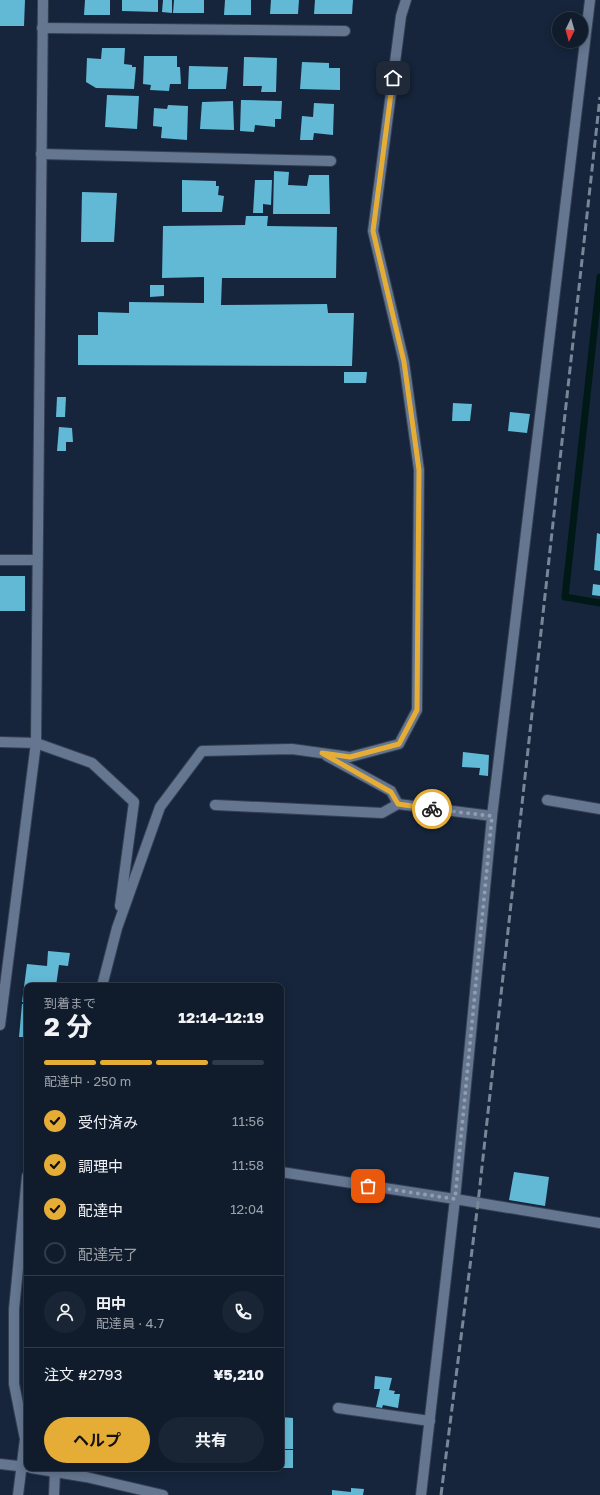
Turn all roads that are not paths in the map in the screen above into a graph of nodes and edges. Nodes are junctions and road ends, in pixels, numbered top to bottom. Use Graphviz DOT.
graph roads {
  1 [pos="43,0"];
  2 [pos="406,0"];
  3 [pos="590,0"];
  4 [pos="42,28"];
  5 [pos="345,31"];
  6 [pos="41,154"];
  7 [pos="331,161"];
  8 [pos="0,560"];
  9 [pos="37,560"];
  10 [pos="0,742"];
  11 [pos="36,743"];
  12 [pos="322,753"];
  13 [pos="547,800"];
  14 [pos="398,804"];
  15 [pos="215,805"];
  16 [pos="600,810"];
  17 [pos="492,816"];
  18 [pos="117,928"];
  19 [pos="103,983"];
  20 [pos="0,1025"];
  21 [pos="284,1172"];
  22 [pos="455,1199"];
  23 [pos="24,1207"];
  24 [pos="600,1223"];
  25 [pos="338,1408"];
  26 [pos="430,1421"];
  27 [pos="24,1434"];
  28 [pos="0,1464"];
  29 [pos="24,1467"];
  30 [pos="25,1471"];
  31 [pos="49,1471"];
  32 [pos="55,1472"];
  33 [pos="18,1495"];
  34 [pos="54,1495"];
  35 [pos="163,1495"];
  36 [pos="421,1495"];
  1 -- 4 [label="street"];
  2 -- 12 [label="street"];
  3 -- 17 [label="street"];
  4 -- 5 [label="street"];
  4 -- 6 [label="street"];
  6 -- 7 [label="street"];
  6 -- 9 [label="street"];
  8 -- 9 [label="street"];
  9 -- 11 [label="street"];
  10 -- 11 [label="street"];
  11 -- 18 [label="street"];
  11 -- 20 [label="street"];
  12 -- 14 [label="street"];
  12 -- 18 [label="street"];
  13 -- 16 [label="street"];
  14 -- 15 [label="street"];
  14 -- 17 [label="street"];
  17 -- 22 [label="street"];
  18 -- 19 [label="street"];
  21 -- 22 [label="street"];
  22 -- 24 [label="street"];
  22 -- 26 [label="street"];
  23 -- 27 [label="street"];
  25 -- 26 [label="street"];
  26 -- 36 [label="street"];
  28 -- 29 [label="street"];
  30 -- 33 [label="street"];
  31 -- 32 [label="street"];
  32 -- 34 [label="street"];
  32 -- 35 [label="street"];
}
